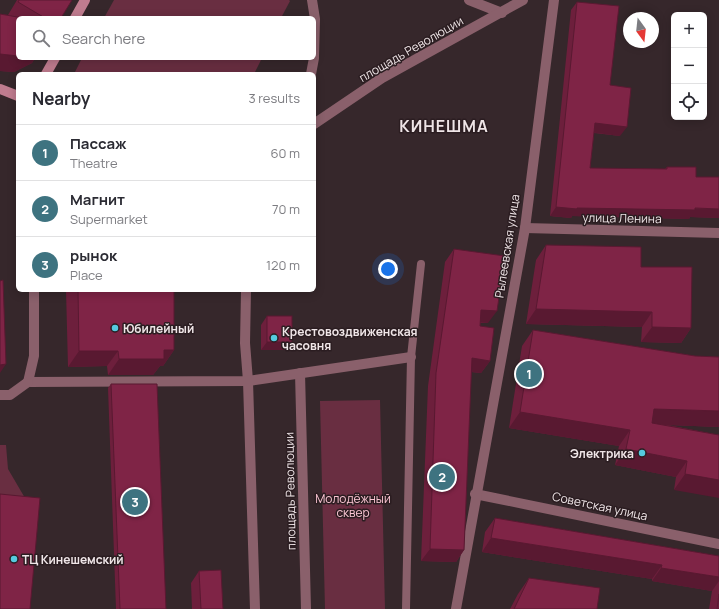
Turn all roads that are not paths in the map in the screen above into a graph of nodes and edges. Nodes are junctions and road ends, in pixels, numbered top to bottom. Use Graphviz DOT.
graph roads {
  1 [pos="85,0"];
  2 [pos="312,0"];
  3 [pos="469,0"];
  4 [pos="524,0"];
  5 [pos="554,0"];
  6 [pos="502,13"];
  7 [pos="77,16"];
  8 [pos="315,16"];
  9 [pos="54,60"];
  10 [pos="313,60"];
  11 [pos="47,72"];
  12 [pos="311,72"];
  13 [pos="0,89"];
  14 [pos="16,95"];
  15 [pos="316,123"];
  16 [pos="525,228"];
  17 [pos="719,233"];
  18 [pos="421,264"];
  19 [pos="34,292"];
  20 [pos="246,292"];
  21 [pos="411,357"];
  22 [pos="300,373"];
  23 [pos="248,381"];
  24 [pos="28,382"];
  25 [pos="0,396"];
  26 [pos="475,494"];
  27 [pos="719,544"];
  28 [pos="255,609"];
  29 [pos="306,609"];
  30 [pos="406,609"];
  31 [pos="456,609"];
  1 -- 7 [label="main road"];
  2 -- 8 [label="street"];
  3 -- 6 [label="street"];
  4 -- 6 [label="street, площадь Революции"];
  5 -- 16 [label="street, Рылеевская улица"];
  6 -- 15 [label="street, площадь Революции"];
  9 -- 11 [label="main road"];
  10 -- 12 [label="street"];
  13 -- 14 [label="main road"];
  16 -- 17 [label="street, улица Ленина"];
  16 -- 26 [label="street, Рылеевская улица"];
  18 -- 21 [label="lane"];
  19 -- 24 [label="street"];
  20 -- 23 [label="street"];
  21 -- 22 [label="street"];
  21 -- 30 [label="lane"];
  22 -- 23 [label="street"];
  22 -- 29 [label="street, площадь Революции"];
  23 -- 24 [label="street"];
  23 -- 28 [label="street"];
  24 -- 25 [label="street"];
  26 -- 27 [label="street, Советская улица"];
  26 -- 31 [label="street, Рылеевская улица"];
}
